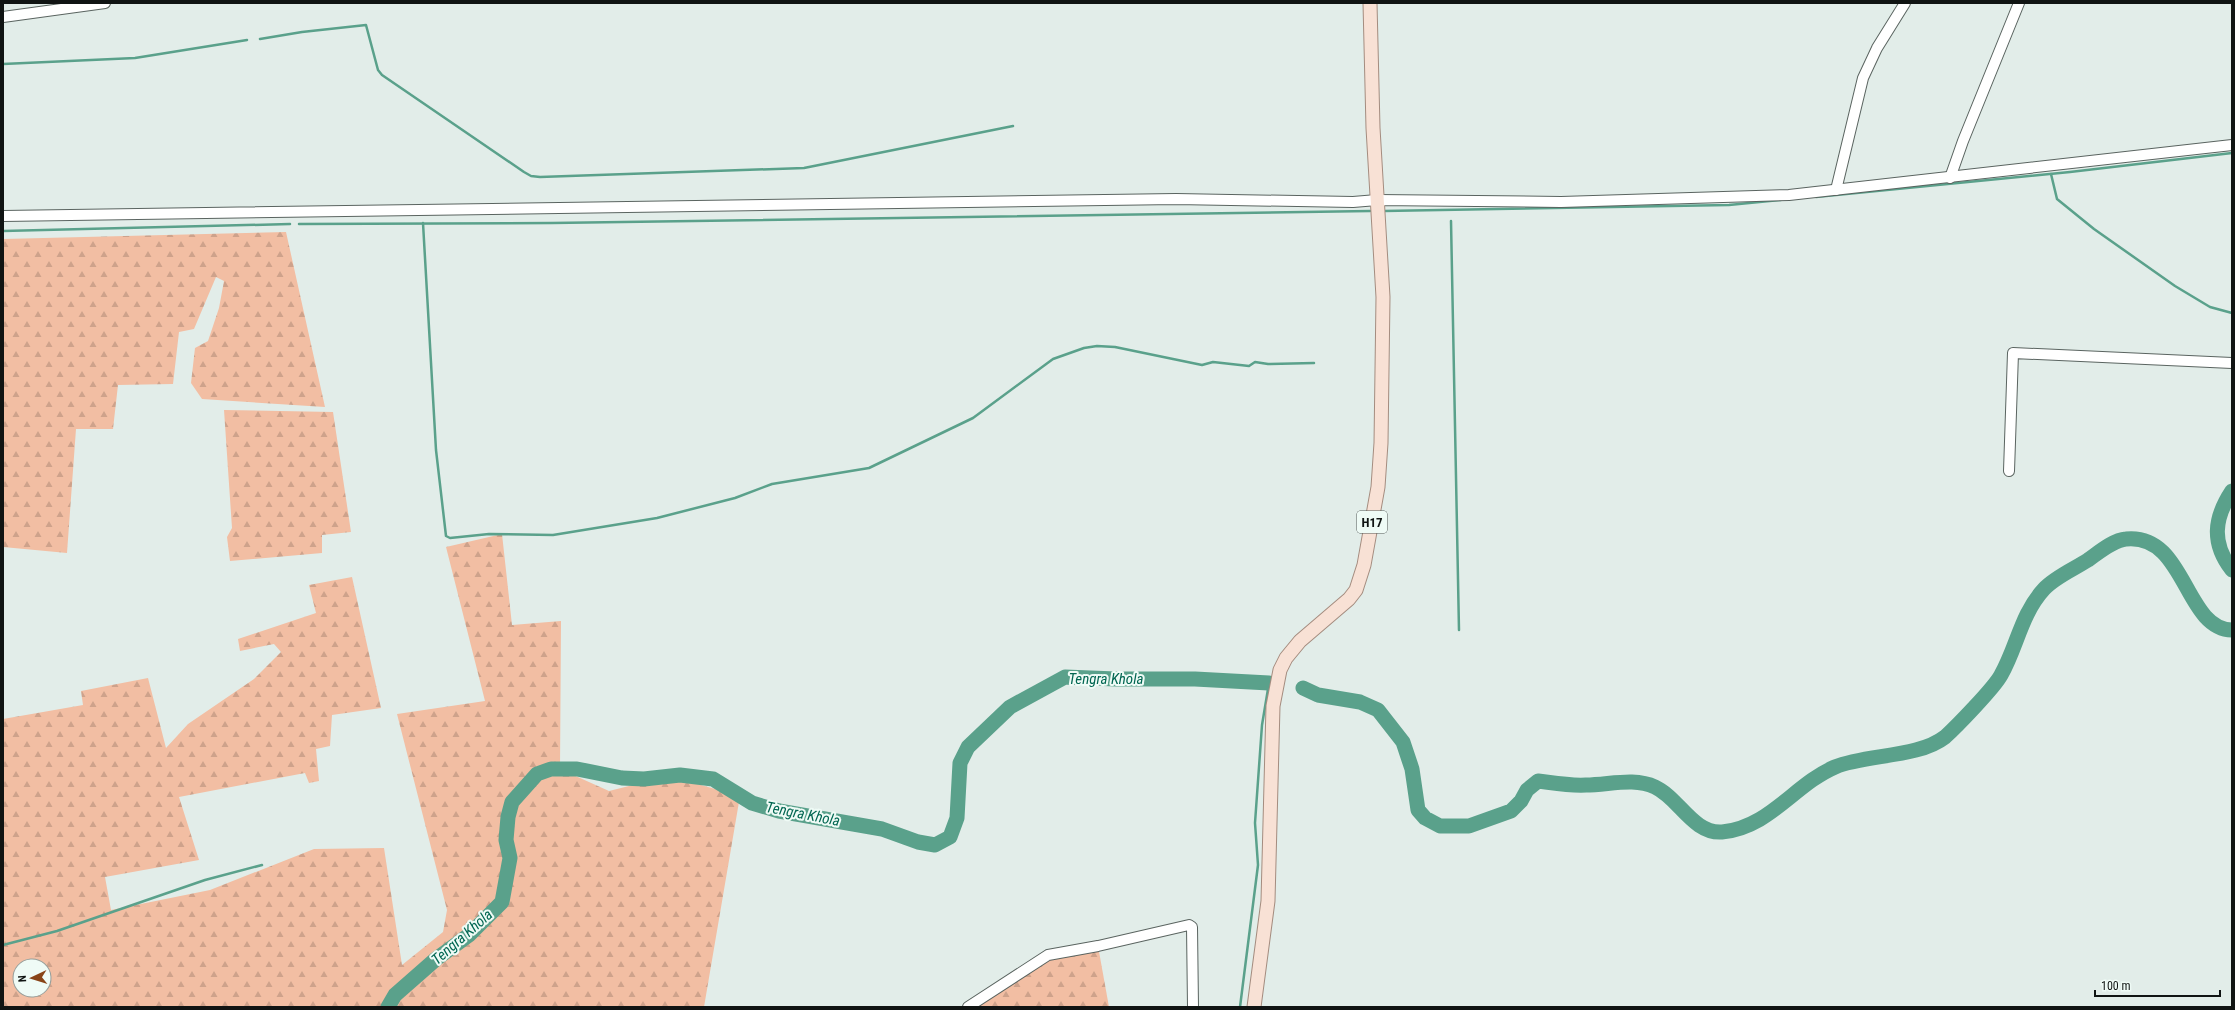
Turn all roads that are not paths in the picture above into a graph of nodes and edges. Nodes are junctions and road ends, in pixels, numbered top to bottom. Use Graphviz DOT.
graph roads {
  1 [pos="106,3"];
  2 [pos="1370,3"];
  3 [pos="1905,3"];
  4 [pos="2019,3"];
  5 [pos="3,17"];
  6 [pos="2232,145"];
  7 [pos="1950,178"];
  8 [pos="1836,190"];
  9 [pos="1377,200"];
  10 [pos="3,216"];
  11 [pos="2232,363"];
  12 [pos="2009,471"];
  13 [pos="968,1007"];
  14 [pos="1193,1007"];
  15 [pos="1254,1007"];
  1 -- 5 [label="street"];
  2 -- 9 [label="main road, H17"];
  3 -- 8 [label="street"];
  4 -- 7 [label="street"];
  6 -- 7 [label="street"];
  7 -- 8 [label="street"];
  8 -- 9 [label="street"];
  9 -- 10 [label="street"];
  9 -- 15 [label="main road, H17"];
  11 -- 12 [label="street"];
  13 -- 14 [label="street"];
}
